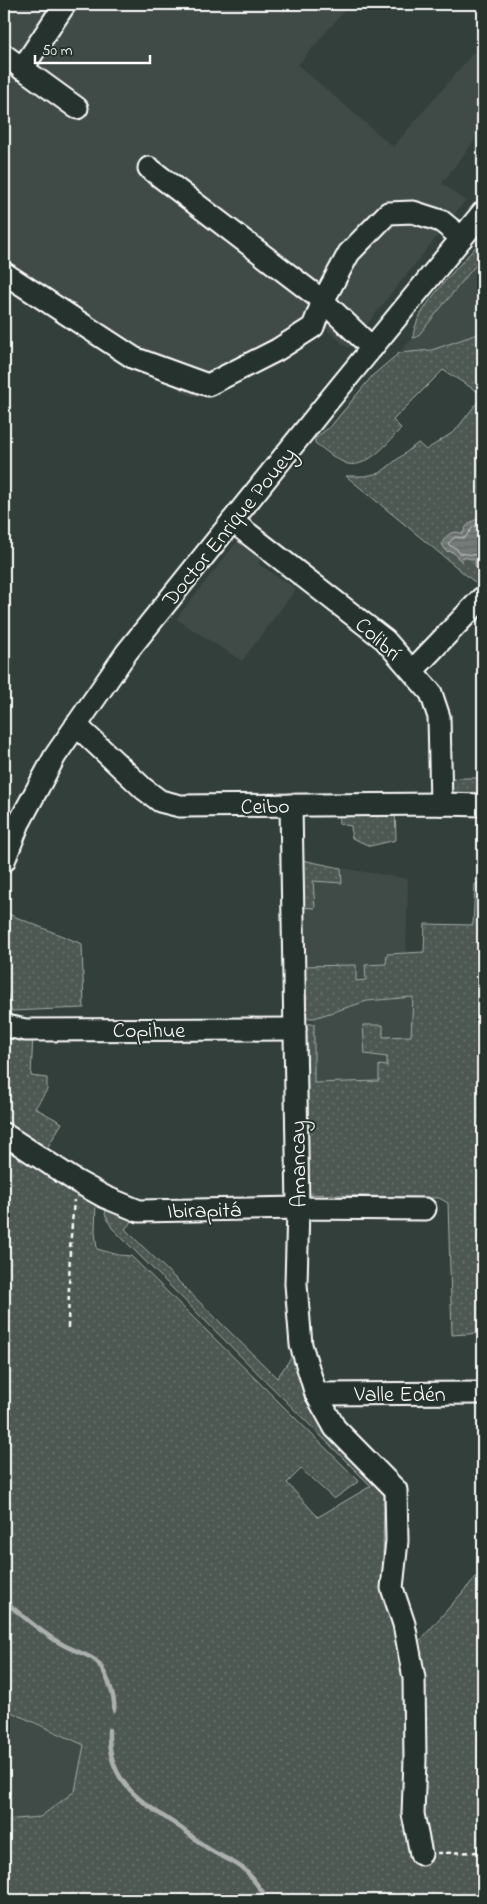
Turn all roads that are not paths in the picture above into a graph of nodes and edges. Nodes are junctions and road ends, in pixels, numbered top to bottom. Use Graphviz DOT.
graph roads {
  1 [pos="65,4"];
  2 [pos="4,55"];
  3 [pos="22,69"];
  4 [pos="77,108"];
  5 [pos="149,168"];
  6 [pos="483,212"];
  7 [pos="462,238"];
  8 [pos="4,273"];
  9 [pos="323,301"];
  10 [pos="372,348"];
  11 [pos="232,521"];
  12 [pos="482,598"];
  13 [pos="413,670"];
  14 [pos="76,725"];
  15 [pos="440,804"];
  16 [pos="291,805"];
  17 [pos="483,805"];
  18 [pos="4,860"];
  19 [pos="4,1024"];
  20 [pos="295,1029"];
  21 [pos="4,1134"];
  22 [pos="298,1208"];
  23 [pos="425,1209"];
  24 [pos="483,1393"];
  25 [pos="316,1394"];
  26 [pos="421,1854"];
  1 -- 3 [label="street"];
  2 -- 3 [label="street"];
  3 -- 4 [label="street"];
  5 -- 9 [label="street"];
  6 -- 7 [label="street, Doctor Enrique Pouey"];
  7 -- 9 [label="street"];
  7 -- 10 [label="street, Doctor Enrique Pouey"];
  8 -- 9 [label="street"];
  9 -- 10 [label="street"];
  10 -- 11 [label="street, Doctor Enrique Pouey"];
  11 -- 13 [label="street, Colibrí"];
  11 -- 14 [label="street, Doctor Enrique Pouey"];
  12 -- 13 [label="street"];
  13 -- 15 [label="street, Colibrí"];
  14 -- 16 [label="street, Ceibo"];
  14 -- 18 [label="street, Doctor Enrique Pouey"];
  15 -- 16 [label="street, Ceibo"];
  15 -- 17 [label="street, Ceibo"];
  16 -- 20 [label="street, Amancay"];
  19 -- 20 [label="street, Copihue"];
  20 -- 22 [label="street, Amancay"];
  21 -- 22 [label="street, Ibirapitá"];
  22 -- 23 [label="street, Ibirapitá"];
  22 -- 25 [label="street, Amancay"];
  24 -- 25 [label="street, Valle Edén"];
  25 -- 26 [label="street, Amancay"];
}
